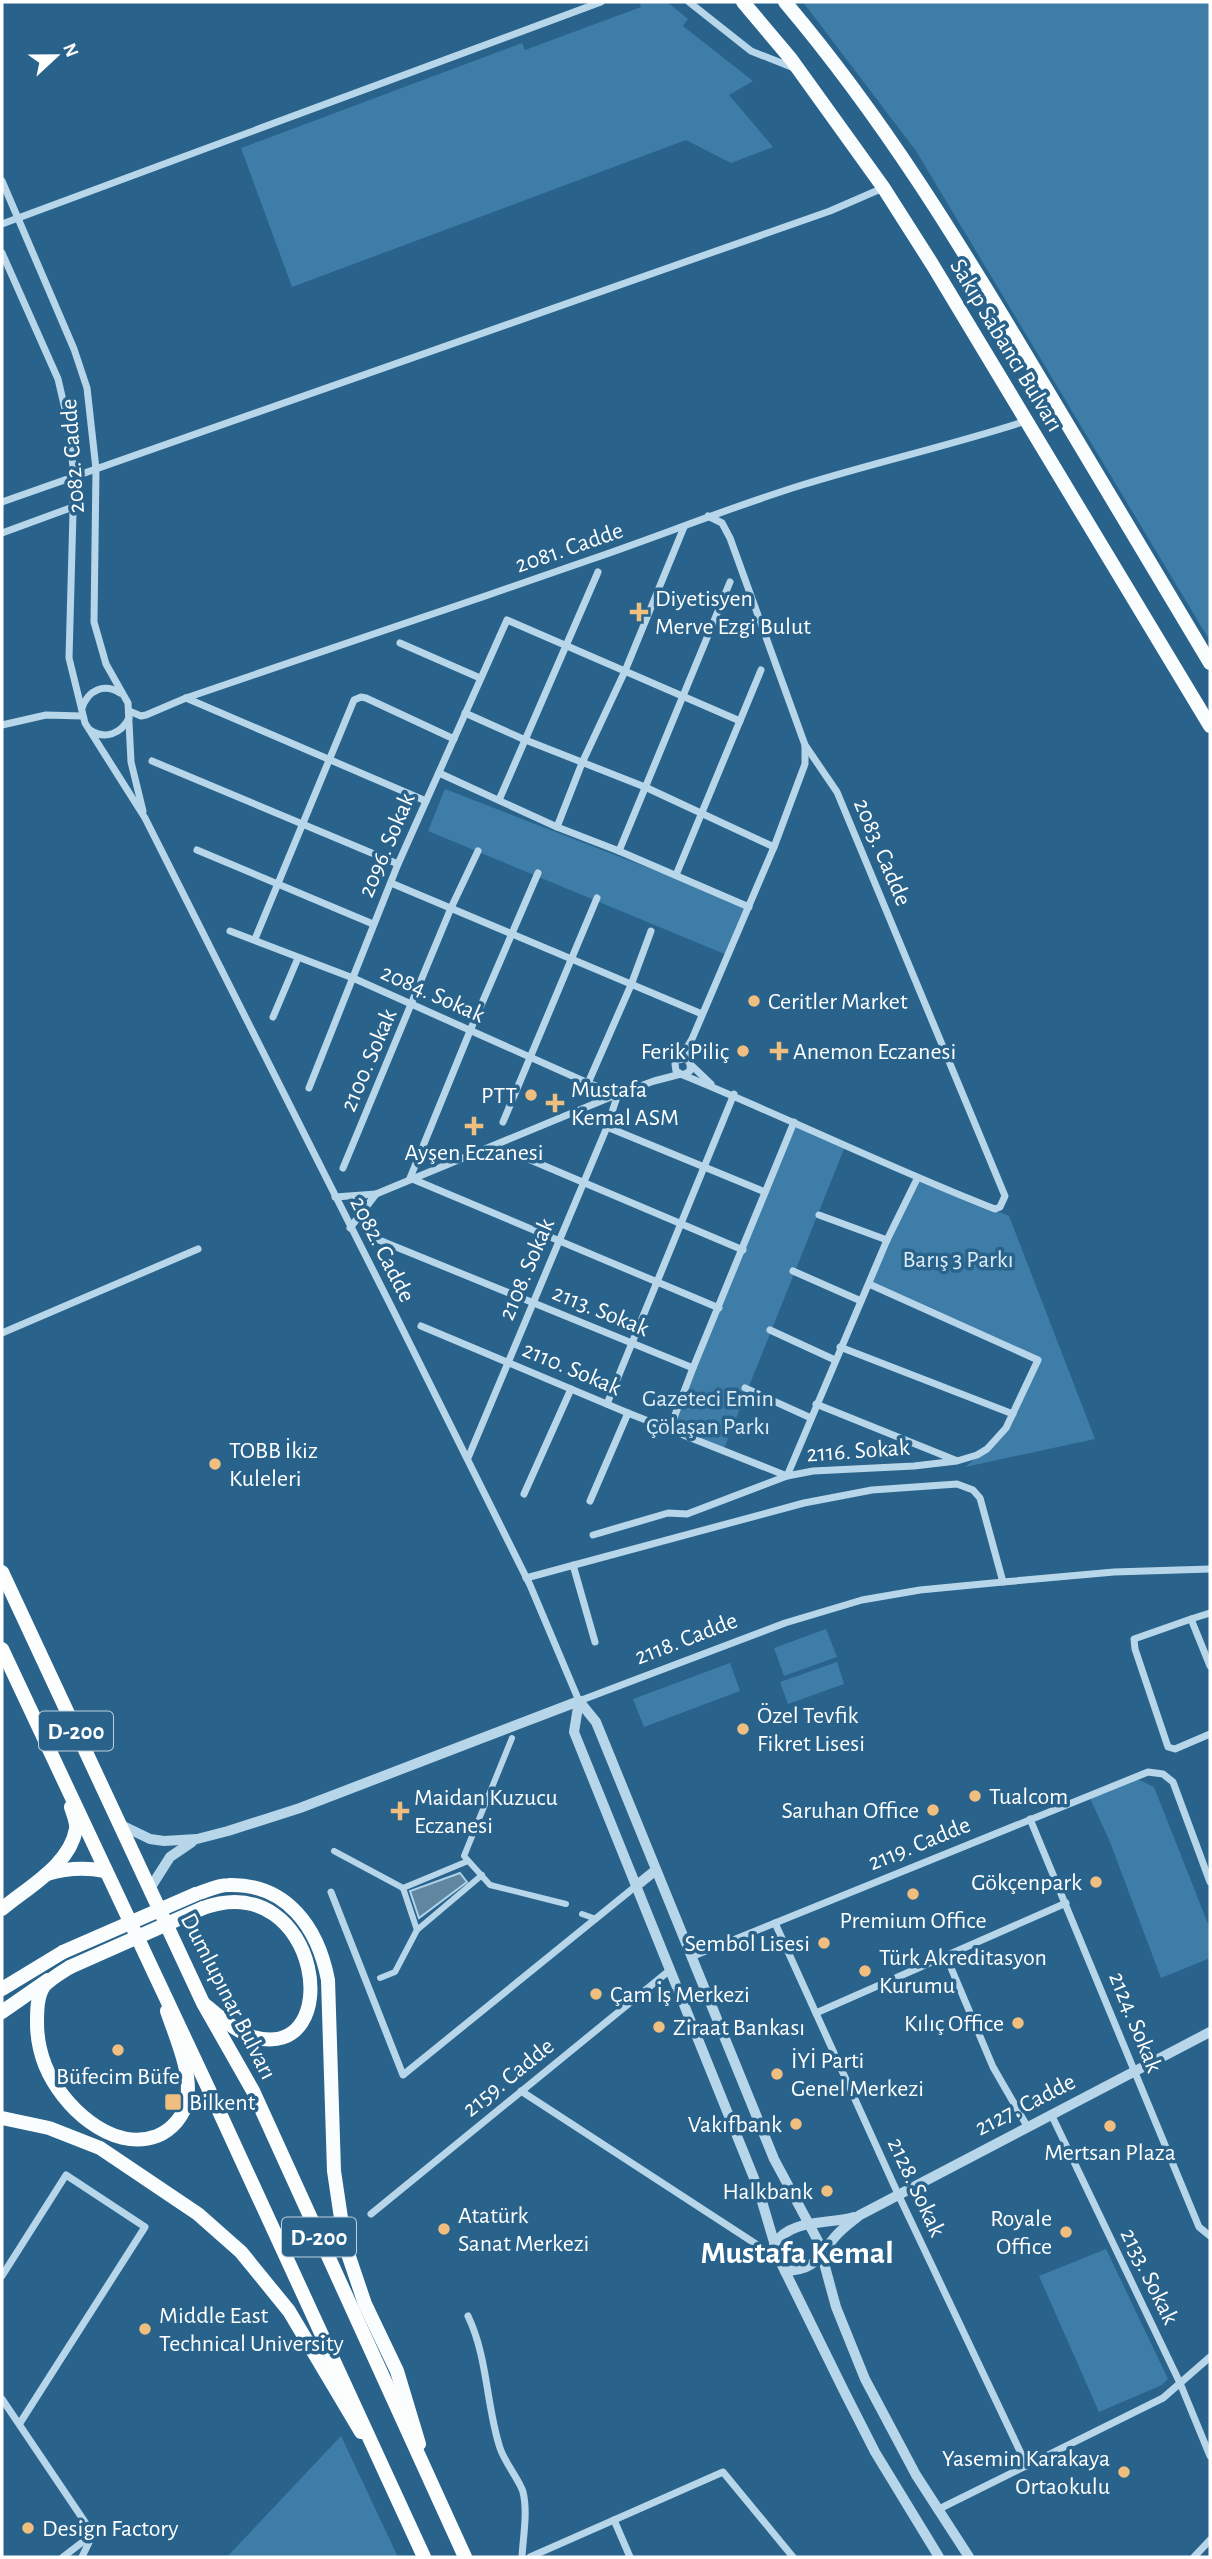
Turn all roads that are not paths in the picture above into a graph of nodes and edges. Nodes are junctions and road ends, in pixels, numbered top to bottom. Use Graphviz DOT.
graph roads {
  1 [pos="601,2"];
  2 [pos="689,2"];
  3 [pos="743,2"];
  4 [pos="785,2"];
  5 [pos="799,70"];
  6 [pos="2,181"];
  7 [pos="883,187"];
  8 [pos="18,217"];
  9 [pos="2,224"];
  10 [pos="2,253"];
  11 [pos="1026,421"];
  12 [pos="96,469"];
  13 [pos="74,476"];
  14 [pos="2,502"];
  15 [pos="73,507"];
  16 [pos="708,516"];
  17 [pos="684,527"];
  18 [pos="2,533"];
  19 [pos="598,572"];
  20 [pos="730,582"];
  21 [pos="400,643"];
  22 [pos="565,646"];
  23 [pos="1210,663"];
  24 [pos="761,670"];
  25 [pos="625,671"];
  26 [pos="480,678"];
  27 [pos="124,696"];
  28 [pos="684,696"];
  29 [pos="186,698"];
  30 [pos="129,711"];
  31 [pos="82,712"];
  32 [pos="465,713"];
  33 [pos="740,721"];
  34 [pos="2,725"];
  35 [pos="1210,726"];
  36 [pos="89,729"];
  37 [pos="454,739"];
  38 [pos="523,739"];
  39 [pos="805,745"];
  40 [pos="330,758"];
  41 [pos="152,761"];
  42 [pos="582,763"];
  43 [pos="439,774"];
  44 [pos="645,787"];
  45 [pos="499,800"];
  46 [pos="426,801"];
  47 [pos="703,813"];
  48 [pos="145,818"];
  49 [pos="303,823"];
  50 [pos="557,827"];
  51 [pos="774,847"];
  52 [pos="197,850"];
  53 [pos="619,850"];
  54 [pos="478,851"];
  55 [pos="398,864"];
  56 [pos="538,873"];
  57 [pos="676,876"];
  58 [pos="278,883"];
  59 [pos="391,883"];
  60 [pos="597,898"];
  61 [pos="749,907"];
  62 [pos="452,908"];
  63 [pos="373,924"];
  64 [pos="230,931"];
  65 [pos="651,931"];
  66 [pos="511,933"];
  67 [pos="255,939"];
  68 [pos="298,958"];
  69 [pos="570,958"];
  70 [pos="353,978"];
  71 [pos="631,985"];
  72 [pos="413,1004"];
  73 [pos="702,1014"];
  74 [pos="272,1017"];
  75 [pos="470,1031"];
  76 [pos="692,1039"];
  77 [pos="530,1057"];
  78 [pos="678,1060"];
  79 [pos="690,1063"];
  80 [pos="682,1074"];
  81 [pos="654,1081"];
  82 [pos="588,1083"];
  83 [pos="714,1087"];
  84 [pos="309,1088"];
  85 [pos="618,1094"];
  86 [pos="734,1094"];
  87 [pos="503,1122"];
  88 [pos="794,1122"];
  89 [pos="607,1127"];
  90 [pos="514,1153"];
  91 [pos="343,1168"];
  92 [pos="705,1168"];
  93 [pos="410,1178"];
  94 [pos="917,1179"];
  95 [pos="583,1184"];
  96 [pos="765,1192"];
  97 [pos="376,1194"];
  98 [pos="335,1197"];
  99 [pos="819,1215"];
  100 [pos="680,1224"];
  101 [pos="350,1227"];
  102 [pos="379,1240"];
  103 [pos="887,1240"];
  104 [pos="558,1241"];
  105 [pos="198,1249"];
  106 [pos="743,1250"];
  107 [pos="793,1271"];
  108 [pos="656,1282"];
  109 [pos="869,1284"];
  110 [pos="861,1301"];
  111 [pos="532,1303"];
  112 [pos="719,1308"];
  113 [pos="421,1326"];
  114 [pos="770,1330"];
  115 [pos="2,1334"];
  116 [pos="631,1343"];
  117 [pos="840,1348"];
  118 [pos="835,1360"];
  119 [pos="508,1362"];
  120 [pos="693,1367"];
  121 [pos="745,1388"];
  122 [pos="570,1389"];
  123 [pos="607,1404"];
  124 [pos="816,1404"];
  125 [pos="628,1413"];
  126 [pos="1013,1414"];
  127 [pos="811,1418"];
  128 [pos="670,1428"];
  129 [pos="468,1458"];
  130 [pos="957,1461"];
  131 [pos="787,1476"];
  132 [pos="524,1494"];
  133 [pos="590,1501"];
  134 [pos="593,1535"];
  135 [pos="573,1565"];
  136 [pos="1210,1569"];
  137 [pos="2,1572"];
  138 [pos="526,1578"];
  139 [pos="1003,1582"];
  140 [pos="1210,1613"];
  141 [pos="1191,1619"];
  142 [pos="595,1642"];
  143 [pos="2,1649"];
  144 [pos="1210,1665"];
  145 [pos="579,1701"];
  146 [pos="1210,1734"];
  147 [pos="512,1738"];
  148 [pos="62,1776"];
  149 [pos="1030,1819"];
  150 [pos="121,1825"];
  151 [pos="197,1839"];
  152 [pos="334,1851"];
  153 [pos="468,1861"];
  154 [pos="656,1870"];
  155 [pos="105,1871"];
  156 [pos="45,1874"];
  157 [pos="482,1875"];
  158 [pos="1210,1881"];
  159 [pos="636,1886"];
  160 [pos="403,1888"];
  161 [pos="149,1890"];
  162 [pos="331,1892"];
  163 [pos="1066,1903"];
  164 [pos="566,1904"];
  165 [pos="2,1909"];
  166 [pos="582,1914"];
  167 [pos="596,1919"];
  168 [pos="775,1923"];
  169 [pos="417,1930"];
  170 [pos="946,1956"];
  171 [pos="691,1957"];
  172 [pos="70,1966"];
  173 [pos="670,1970"];
  174 [pos="380,1978"];
  175 [pos="159,1983"];
  176 [pos="2,1989"];
  177 [pos="203,2003"];
  178 [pos="2,2012"];
  179 [pos="816,2013"];
  180 [pos="1210,2032"];
  181 [pos="1135,2071"];
  182 [pos="521,2091"];
  183 [pos="1051,2114"];
  184 [pos="2,2118"];
  185 [pos="1027,2126"];
  186 [pos="898,2194"];
  187 [pos="371,2214"];
  188 [pos="860,2215"];
  189 [pos="809,2224"];
  190 [pos="1210,2236"];
  191 [pos="774,2244"];
  192 [pos="823,2255"];
  193 [pos="779,2259"];
  194 [pos="785,2272"];
  195 [pos="2,2276"];
  196 [pos="468,2316"];
  197 [pos="1210,2357"];
  198 [pos="1180,2384"];
  199 [pos="2,2399"];
  200 [pos="20,2423"];
  201 [pos="1210,2456"];
  202 [pos="379,2458"];
  203 [pos="1027,2466"];
  204 [pos="428,2476"];
  205 [pos="937,2510"];
  206 [pos="614,2520"];
  207 [pos="93,2534"];
  208 [pos="1210,2540"];
  209 [pos="63,2557"];
  210 [pos="82,2557"];
  211 [pos="424,2557"];
  212 [pos="465,2557"];
  213 [pos="522,2557"];
  214 [pos="530,2557"];
  215 [pos="630,2557"];
  216 [pos="793,2557"];
  217 [pos="939,2557"];
  218 [pos="969,2557"];
  219 [pos="1194,2557"];
  1 -- 8 [label="street"];
  2 -- 5 [label="street"];
  3 -- 5 [label="main road, Sakıp Sabancı Bulvarı"];
  4 -- 23 [label="main road, Sakıp Sabancı Bulvarı"];
  5 -- 7 [label="main road, Sakıp Sabancı Bulvarı"];
  6 -- 8 [label="street, 2082. Cadde"];
  7 -- 11 [label="main road, Sakıp Sabancı Bulvarı"];
  7 -- 12 [label="street"];
  8 -- 9 [label="street"];
  8 -- 12 [label="street, 2082. Cadde"];
  10 -- 13 [label="street, 2082. Cadde"];
  11 -- 16 [label="street, 2081. Cadde"];
  11 -- 35 [label="main road, Sakıp Sabancı Bulvarı"];
  12 -- 13 [label="street"];
  12 -- 27 [label="street, 2082. Cadde"];
  13 -- 14 [label="street"];
  13 -- 15 [label="street, 2082. Cadde"];
  15 -- 18 [label="street"];
  15 -- 31 [label="street, 2082. Cadde"];
  16 -- 17 [label="street, 2081. Cadde"];
  16 -- 39 [label="street, 2083. Cadde"];
  17 -- 25 [label="street"];
  17 -- 29 [label="street, 2081. Cadde"];
  19 -- 22 [label="street"];
  20 -- 28 [label="street"];
  21 -- 26 [label="street"];
  22 -- 25 [label="street"];
  22 -- 26 [label="street, 2096. Sokak"];
  22 -- 38 [label="street"];
  24 -- 33 [label="street"];
  25 -- 28 [label="street"];
  25 -- 42 [label="street"];
  26 -- 32 [label="street, 2096. Sokak"];
  27 -- 30 [label="street, 2082. Cadde"];
  27 -- 31 [label="street"];
  28 -- 33 [label="street"];
  28 -- 44 [label="street"];
  29 -- 30 [label="street, 2081. Cadde"];
  29 -- 40 [label="street"];
  30 -- 36 [label="street"];
  30 -- 48 [label="street, 2082. Cadde"];
  31 -- 34 [label="street"];
  31 -- 36 [label="street, 2082. Cadde"];
  32 -- 37 [label="street, 2096. Sokak"];
  32 -- 38 [label="street"];
  33 -- 47 [label="street"];
  36 -- 48 [label="street, 2082. Cadde"];
  37 -- 40 [label="street"];
  37 -- 43 [label="street, 2096. Sokak"];
  38 -- 42 [label="street"];
  38 -- 45 [label="street"];
  39 -- 51 [label="street"];
  39 -- 94 [label="street, 2083. Cadde"];
  40 -- 46 [label="street"];
  40 -- 49 [label="street"];
  41 -- 49 [label="street"];
  42 -- 44 [label="street"];
  42 -- 50 [label="street"];
  43 -- 45 [label="street"];
  43 -- 46 [label="street, 2096. Sokak"];
  44 -- 47 [label="street"];
  44 -- 53 [label="street"];
  45 -- 50 [label="street"];
  46 -- 55 [label="street, 2096. Sokak"];
  47 -- 51 [label="street"];
  47 -- 57 [label="street"];
  48 -- 98 [label="street, 2082. Cadde"];
  49 -- 55 [label="street"];
  49 -- 58 [label="street"];
  50 -- 53 [label="street"];
  51 -- 61 [label="street"];
  52 -- 58 [label="street"];
  53 -- 57 [label="street"];
  54 -- 62 [label="street, 2100. Sokak"];
  55 -- 59 [label="street, 2096. Sokak"];
  56 -- 66 [label="street"];
  57 -- 61 [label="street"];
  58 -- 63 [label="street"];
  58 -- 67 [label="street"];
  59 -- 62 [label="street"];
  59 -- 63 [label="street, 2096. Sokak"];
  60 -- 69 [label="street"];
  61 -- 73 [label="street"];
  62 -- 66 [label="street"];
  62 -- 72 [label="street, 2100. Sokak"];
  63 -- 70 [label="street, 2096. Sokak"];
  64 -- 67 [label="street, 2084. Sokak"];
  65 -- 71 [label="street"];
  66 -- 69 [label="street"];
  66 -- 75 [label="street"];
  67 -- 68 [label="street, 2084. Sokak"];
  68 -- 70 [label="street, 2084. Sokak"];
  68 -- 74 [label="street"];
  69 -- 71 [label="street"];
  69 -- 77 [label="street"];
  70 -- 72 [label="street, 2084. Sokak"];
  70 -- 84 [label="street, 2096. Sokak"];
  71 -- 73 [label="street"];
  71 -- 82 [label="street"];
  72 -- 75 [label="street, 2084. Sokak"];
  72 -- 91 [label="street, 2100. Sokak"];
  73 -- 76 [label="street"];
  75 -- 77 [label="street, 2084. Sokak"];
  75 -- 93 [label="street"];
  76 -- 78 [label="street"];
  76 -- 79 [label="street"];
  77 -- 82 [label="street, 2084. Sokak"];
  77 -- 87 [label="street"];
  78 -- 79 [label="street"];
  78 -- 80 [label="street"];
  78 -- 81 [label="street"];
  79 -- 80 [label="street"];
  79 -- 83 [label="street"];
  80 -- 81 [label="street"];
  80 -- 83 [label="street"];
  81 -- 85 [label="street"];
  82 -- 85 [label="street, 2084. Sokak"];
  83 -- 86 [label="street"];
  85 -- 89 [label="street, 2108. Sokak"];
  85 -- 93 [label="street"];
  86 -- 88 [label="street"];
  86 -- 92 [label="street"];
  88 -- 94 [label="street"];
  88 -- 96 [label="street"];
  89 -- 92 [label="street"];
  89 -- 95 [label="street, 2108. Sokak"];
  90 -- 95 [label="street"];
  92 -- 96 [label="street"];
  92 -- 100 [label="street"];
  93 -- 97 [label="street"];
  93 -- 104 [label="street"];
  94 -- 103 [label="street"];
  95 -- 100 [label="street"];
  95 -- 104 [label="street, 2108. Sokak"];
  96 -- 106 [label="street"];
  97 -- 98 [label="street"];
  97 -- 101 [label="street"];
  98 -- 101 [label="street, 2082. Cadde"];
  99 -- 103 [label="street"];
  100 -- 106 [label="street"];
  100 -- 108 [label="street"];
  101 -- 129 [label="street, 2082. Cadde"];
  102 -- 111 [label="street, 2113. Sokak"];
  103 -- 109 [label="street"];
  104 -- 108 [label="street"];
  104 -- 111 [label="street, 2108. Sokak"];
  105 -- 115 [label="street"];
  106 -- 112 [label="street"];
  107 -- 110 [label="street"];
  108 -- 112 [label="street"];
  108 -- 116 [label="street"];
  109 -- 110 [label="street"];
  109 -- 126 [label="street, 2116. Sokak"];
  110 -- 117 [label="street"];
  111 -- 116 [label="street, 2113. Sokak"];
  111 -- 119 [label="street, 2108. Sokak"];
  112 -- 120 [label="street"];
  113 -- 119 [label="street, 2110. Sokak"];
  114 -- 118 [label="street"];
  116 -- 120 [label="street, 2113. Sokak"];
  116 -- 123 [label="street"];
  117 -- 118 [label="street"];
  117 -- 126 [label="street"];
  118 -- 124 [label="street"];
  119 -- 122 [label="street, 2110. Sokak"];
  119 -- 129 [label="street, 2108. Sokak"];
  120 -- 128 [label="street"];
  121 -- 127 [label="street"];
  122 -- 123 [label="street, 2110. Sokak"];
  122 -- 132 [label="street"];
  123 -- 125 [label="street, 2110. Sokak"];
  124 -- 127 [label="street"];
  124 -- 130 [label="street"];
  125 -- 128 [label="street, 2110. Sokak"];
  125 -- 133 [label="street"];
  126 -- 130 [label="street, 2116. Sokak"];
  127 -- 131 [label="street"];
  128 -- 131 [label="street, 2110. Sokak"];
  129 -- 138 [label="street, 2082. Cadde"];
  130 -- 131 [label="street, 2116. Sokak"];
  131 -- 134 [label="street, 2116. Sokak"];
  135 -- 138 [label="street"];
  135 -- 139 [label="street"];
  135 -- 142 [label="street"];
  136 -- 139 [label="street, 2118. Cadde"];
  137 -- 150 [label="highway, Dumlupınar Bulvarı / D-200"];
  138 -- 145 [label="street, 2082. Cadde"];
  139 -- 145 [label="street, 2118. Cadde"];
  140 -- 141 [label="street"];
  141 -- 144 [label="street"];
  141 -- 146 [label="street"];
  143 -- 148 [label="highway, D-200"];
  145 -- 151 [label="street, 2118. Cadde"];
  145 -- 154 [label="street"];
  145 -- 159 [label="street"];
  147 -- 153 [label="street"];
  148 -- 155 [label="highway, D-200"];
  148 -- 156 [label="main road"];
  149 -- 158 [label="street, 2119. Cadde"];
  149 -- 163 [label="street, 2124. Sokak"];
  149 -- 168 [label="street, 2119. Cadde"];
  150 -- 151 [label="street"];
  150 -- 161 [label="highway, Dumlupınar Bulvarı / D-200"];
  151 -- 161 [label="street"];
  152 -- 160 [label="street"];
  153 -- 157 [label="street"];
  153 -- 160 [label="street"];
  154 -- 159 [label="street"];
  154 -- 171 [label="street"];
  155 -- 156 [label="main road"];
  155 -- 175 [label="highway, D-200"];
  156 -- 165 [label="main road"];
  157 -- 164 [label="street"];
  157 -- 169 [label="street"];
  159 -- 167 [label="street"];
  159 -- 173 [label="street"];
  160 -- 169 [label="street"];
  161 -- 177 [label="highway, Dumlupınar Bulvarı / D-200"];
  162 -- 167 [label="street"];
  163 -- 170 [label="street"];
  163 -- 181 [label="street, 2124. Sokak"];
  166 -- 167 [label="street"];
  168 -- 171 [label="street, 2119. Cadde"];
  168 -- 179 [label="street, 2128. Sokak"];
  169 -- 174 [label="street"];
  170 -- 179 [label="street"];
  170 -- 185 [label="street"];
  171 -- 173 [label="street"];
  171 -- 189 [label="street"];
  172 -- 175 [label="main road"];
  172 -- 177 [label="main road, bridge"];
  172 -- 178 [label="main road"];
  173 -- 182 [label="street, 2159. Cadde"];
  173 -- 191 [label="street"];
  175 -- 202 [label="highway, D-200"];
  176 -- 204 [label="main road, bridge"];
  177 -- 204 [label="highway, Dumlupınar Bulvarı / D-200"];
  179 -- 186 [label="street, 2128. Sokak"];
  180 -- 181 [label="street, 2127. Cadde"];
  181 -- 183 [label="street, 2127. Cadde"];
  181 -- 190 [label="street, 2124. Sokak"];
  182 -- 187 [label="street, 2159. Cadde"];
  182 -- 193 [label="street"];
  183 -- 185 [label="street, 2127. Cadde"];
  183 -- 198 [label="street, 2133. Sokak"];
  184 -- 202 [label="main road"];
  185 -- 186 [label="street, 2127. Cadde"];
  186 -- 188 [label="street, 2127. Cadde"];
  186 -- 203 [label="street, 2128. Sokak"];
  188 -- 189 [label="street, 2127. Cadde"];
  188 -- 192 [label="street, 2127. Cadde"];
  189 -- 191 [label="street"];
  189 -- 192 [label="street"];
  191 -- 193 [label="street"];
  192 -- 194 [label="street"];
  192 -- 205 [label="street"];
  193 -- 194 [label="street"];
  194 -- 217 [label="street"];
  195 -- 200 [label="street"];
  196 -- 213 [label="street"];
  197 -- 198 [label="street"];
  198 -- 201 [label="street, 2133. Sokak"];
  198 -- 203 [label="street"];
  199 -- 200 [label="street"];
  200 -- 207 [label="street"];
  202 -- 211 [label="highway, D-200"];
  203 -- 205 [label="street"];
  204 -- 212 [label="highway, Dumlupınar Bulvarı / D-200"];
  205 -- 218 [label="street"];
  206 -- 214 [label="street"];
  206 -- 215 [label="street"];
  206 -- 216 [label="street"];
  207 -- 209 [label="street"];
  207 -- 210 [label="street"];
  208 -- 219 [label="street"];
}
